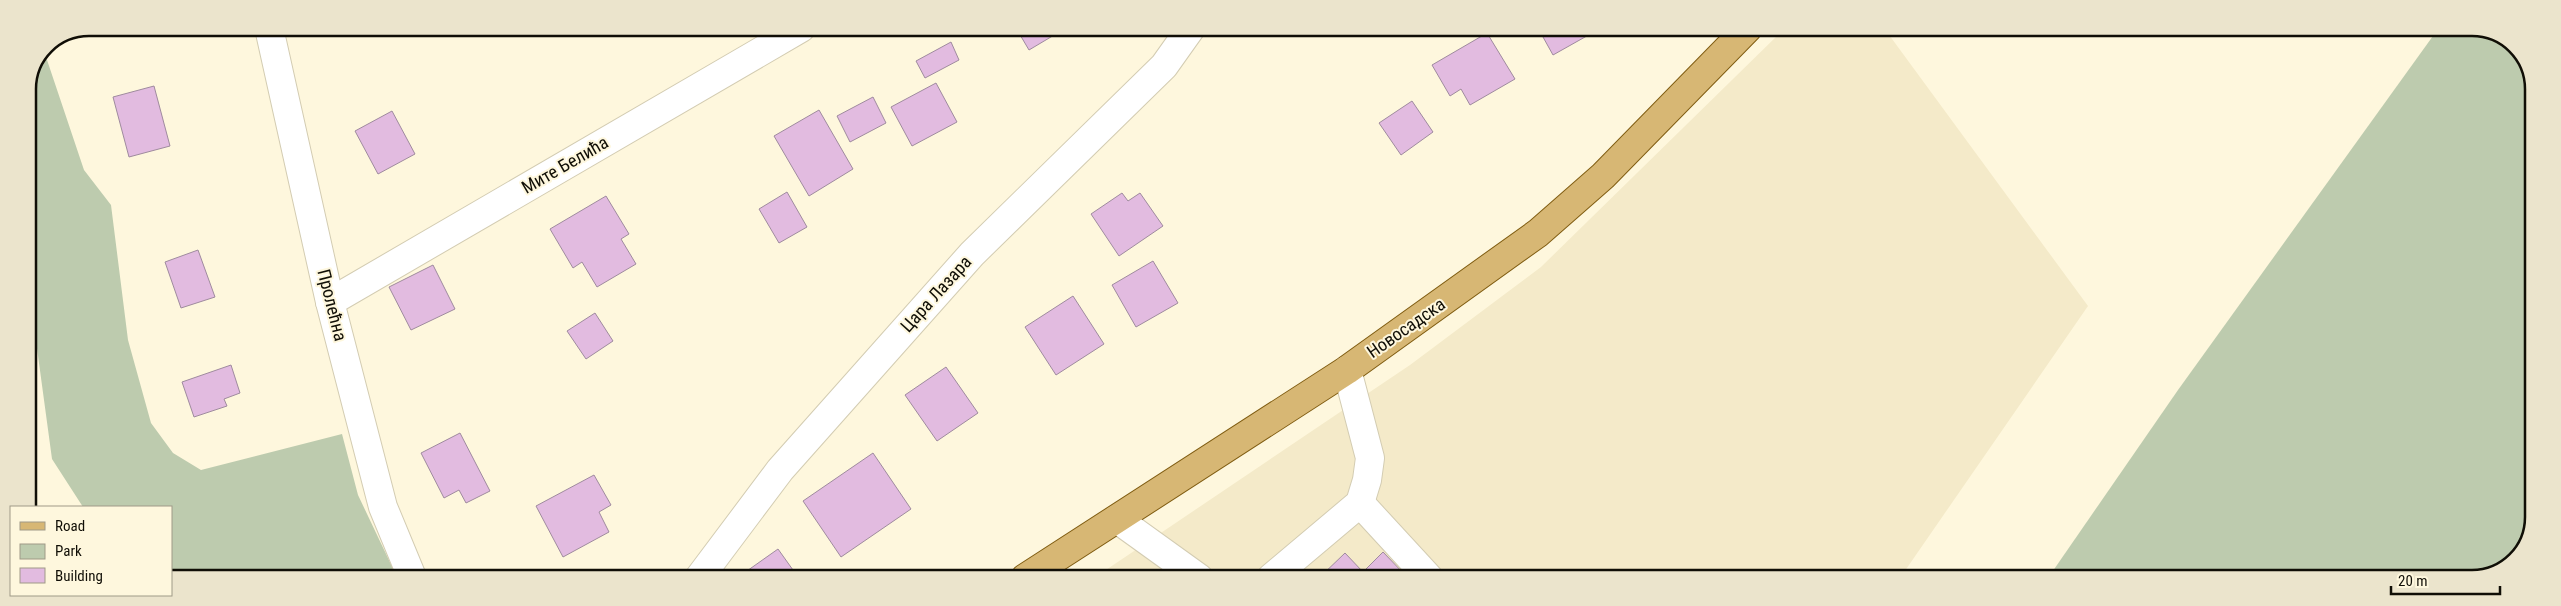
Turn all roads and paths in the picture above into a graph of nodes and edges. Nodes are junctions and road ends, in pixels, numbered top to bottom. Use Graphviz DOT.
graph roads {
  1 [pos="271,36"];
  2 [pos="787,36"];
  3 [pos="1185,36"];
  4 [pos="1740,36"];
  5 [pos="330,302"];
  6 [pos="1347,370"];
  7 [pos="1360,503"];
  8 [pos="1117,519"];
  9 [pos="409,570"];
  10 [pos="706,570"];
  11 [pos="1037,570"];
  12 [pos="1188,570"];
  13 [pos="1280,570"];
  14 [pos="1422,570"];
  1 -- 5 [label="street, Пролећна"];
  2 -- 5 [label="street, Мите Белића"];
  3 -- 10 [label="street, Цара Лазара"];
  4 -- 6 [label="main road, Новосадска"];
  5 -- 9 [label="street, Пролећна"];
  6 -- 7 [label="street"];
  6 -- 8 [label="main road, Новосадска"];
  7 -- 13 [label="street"];
  7 -- 14 [label="street"];
  8 -- 11 [label="main road, Новосадска"];
  8 -- 12 [label="street"];
}
